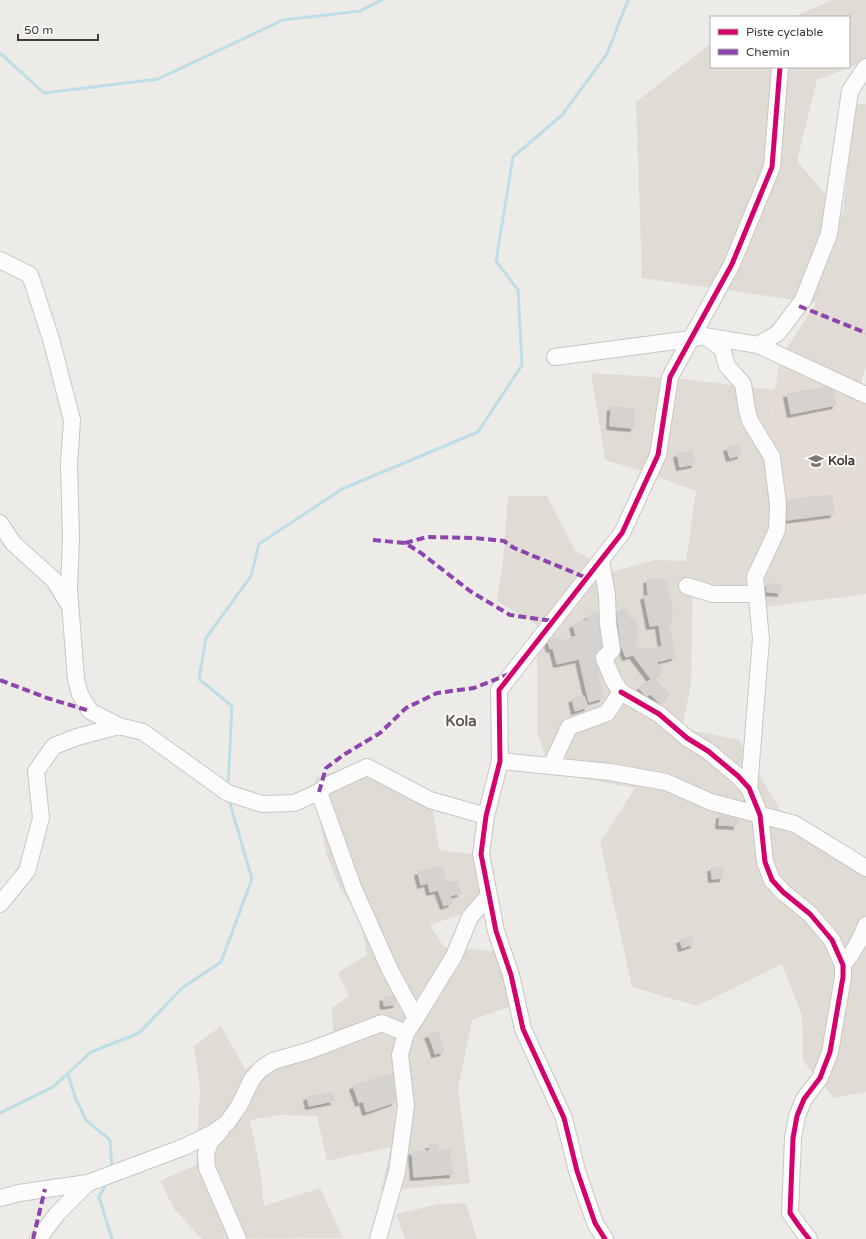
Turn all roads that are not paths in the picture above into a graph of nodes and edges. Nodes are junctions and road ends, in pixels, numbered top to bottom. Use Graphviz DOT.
graph roads {
  1 [pos="866,66"];
  2 [pos="780,68"];
  3 [pos="0,260"];
  4 [pos="20,270"];
  5 [pos="0,276"];
  6 [pos="697,338"];
  7 [pos="758,345"];
  8 [pos="555,357"];
  9 [pos="866,395"];
  10 [pos="0,523"];
  11 [pos="601,560"];
  12 [pos="687,586"];
  13 [pos="756,594"];
  14 [pos="70,608"];
  15 [pos="621,692"];
  16 [pos="118,726"];
  17 [pos="500,760"];
  18 [pos="551,766"];
  19 [pos="749,788"];
  20 [pos="319,792"];
  21 [pos="760,815"];
  22 [pos="486,816"];
  23 [pos="866,868"];
  24 [pos="490,896"];
  25 [pos="0,904"];
  26 [pos="866,925"];
  27 [pos="843,965"];
  28 [pos="416,1018"];
  29 [pos="406,1033"];
  30 [pos="226,1123"];
  31 [pos="88,1183"];
  32 [pos="0,1198"];
  33 [pos="384,1217"];
  34 [pos="38,1239"];
  35 [pos="238,1239"];
  36 [pos="378,1239"];
  37 [pos="392,1239"];
  38 [pos="605,1239"];
  39 [pos="810,1239"];
  1 -- 7 [label="street"];
  2 -- 6 [label="street"];
  3 -- 4 [label="street"];
  4 -- 5 [label="street"];
  4 -- 14 [label="street"];
  6 -- 7 [label="street"];
  6 -- 8 [label="street"];
  6 -- 11 [label="street"];
  6 -- 13 [label="street"];
  7 -- 9 [label="street"];
  10 -- 14 [label="street"];
  11 -- 15 [label="street"];
  11 -- 17 [label="street"];
  12 -- 13 [label="street"];
  13 -- 19 [label="street"];
  14 -- 16 [label="street"];
  15 -- 18 [label="street"];
  15 -- 19 [label="street"];
  16 -- 20 [label="street"];
  16 -- 25 [label="street"];
  17 -- 18 [label="street"];
  17 -- 22 [label="street"];
  18 -- 21 [label="street"];
  19 -- 21 [label="street"];
  20 -- 22 [label="street"];
  20 -- 28 [label="street"];
  21 -- 23 [label="street"];
  21 -- 27 [label="street"];
  22 -- 24 [label="street"];
  24 -- 28 [label="street"];
  24 -- 38 [label="street"];
  26 -- 27 [label="street"];
  27 -- 39 [label="street"];
  28 -- 29 [label="street"];
  29 -- 30 [label="street"];
  29 -- 33 [label="street"];
  30 -- 31 [label="street"];
  30 -- 35 [label="street"];
  31 -- 32 [label="street"];
  31 -- 34 [label="street"];
  33 -- 36 [label="street"];
  33 -- 37 [label="street"];
}
